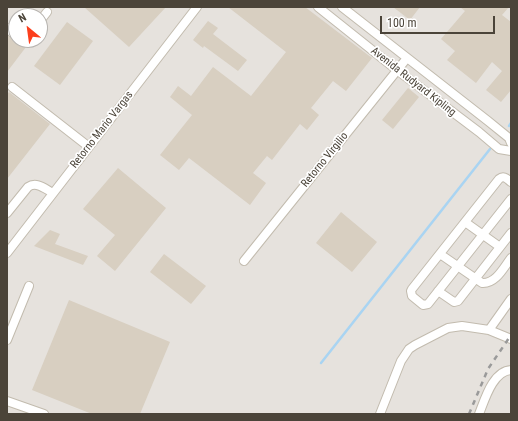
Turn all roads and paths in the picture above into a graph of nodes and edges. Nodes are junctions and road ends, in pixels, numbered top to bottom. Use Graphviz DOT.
graph roads {
  1 [pos="196,7"];
  2 [pos="318,7"];
  3 [pos="342,7"];
  4 [pos="407,58"];
  5 [pos="397,70"];
  6 [pos="12,87"];
  7 [pos="488,121"];
  8 [pos="479,132"];
  9 [pos="511,143"];
  10 [pos="89,147"];
  11 [pos="511,152"];
  12 [pos="511,182"];
  13 [pos="53,193"];
  14 [pos="511,199"];
  15 [pos="7,213"];
  16 [pos="465,222"];
  17 [pos="511,233"];
  18 [pos="483,234"];
  19 [pos="500,248"];
  20 [pos="7,252"];
  21 [pos="440,254"];
  22 [pos="511,258"];
  23 [pos="244,261"];
  24 [pos="458,267"];
  25 [pos="475,279"];
  26 [pos="29,286"];
  27 [pos="438,291"];
  28 [pos="511,299"];
  29 [pos="489,330"];
  30 [pos="511,339"];
  31 [pos="7,340"];
  32 [pos="511,370"];
  33 [pos="7,401"];
  34 [pos="44,414"];
  35 [pos="380,414"];
  36 [pos="479,414"];
  1 -- 10 [label="street, Retorno Mario Vargas"];
  2 -- 5 [label="street, Avenida Rudyard Kipling"];
  3 -- 4 [label="street, Avenida Rudyard Kipling"];
  4 -- 5 [label="street, Retorno Virgilio"];
  4 -- 7 [label="street, Avenida Rudyard Kipling"];
  5 -- 8 [label="street, Avenida Rudyard Kipling"];
  5 -- 23 [label="street, Retorno Virgilio"];
  6 -- 10 [label="street"];
  7 -- 8 [label="street"];
  7 -- 9 [label="street, Avenida Rudyard Kipling"];
  8 -- 11 [label="street, Avenida Rudyard Kipling"];
  10 -- 13 [label="street, Retorno Mario Vargas"];
  12 -- 16 [label="street"];
  13 -- 15 [label="street"];
  13 -- 20 [label="street, Retorno Mario Vargas"];
  14 -- 18 [label="street"];
  16 -- 18 [label="street"];
  16 -- 21 [label="street"];
  17 -- 19 [label="street"];
  18 -- 19 [label="street"];
  18 -- 24 [label="street"];
  19 -- 25 [label="street"];
  21 -- 24 [label="street"];
  21 -- 27 [label="street"];
  22 -- 25 [label="street"];
  24 -- 25 [label="street"];
  24 -- 27 [label="street"];
  25 -- 27 [label="street"];
  26 -- 31 [label="street"];
  28 -- 29 [label="street"];
  29 -- 30 [label="street"];
  29 -- 35 [label="street"];
  32 -- 36 [label="street"];
  33 -- 34 [label="street"];
}
